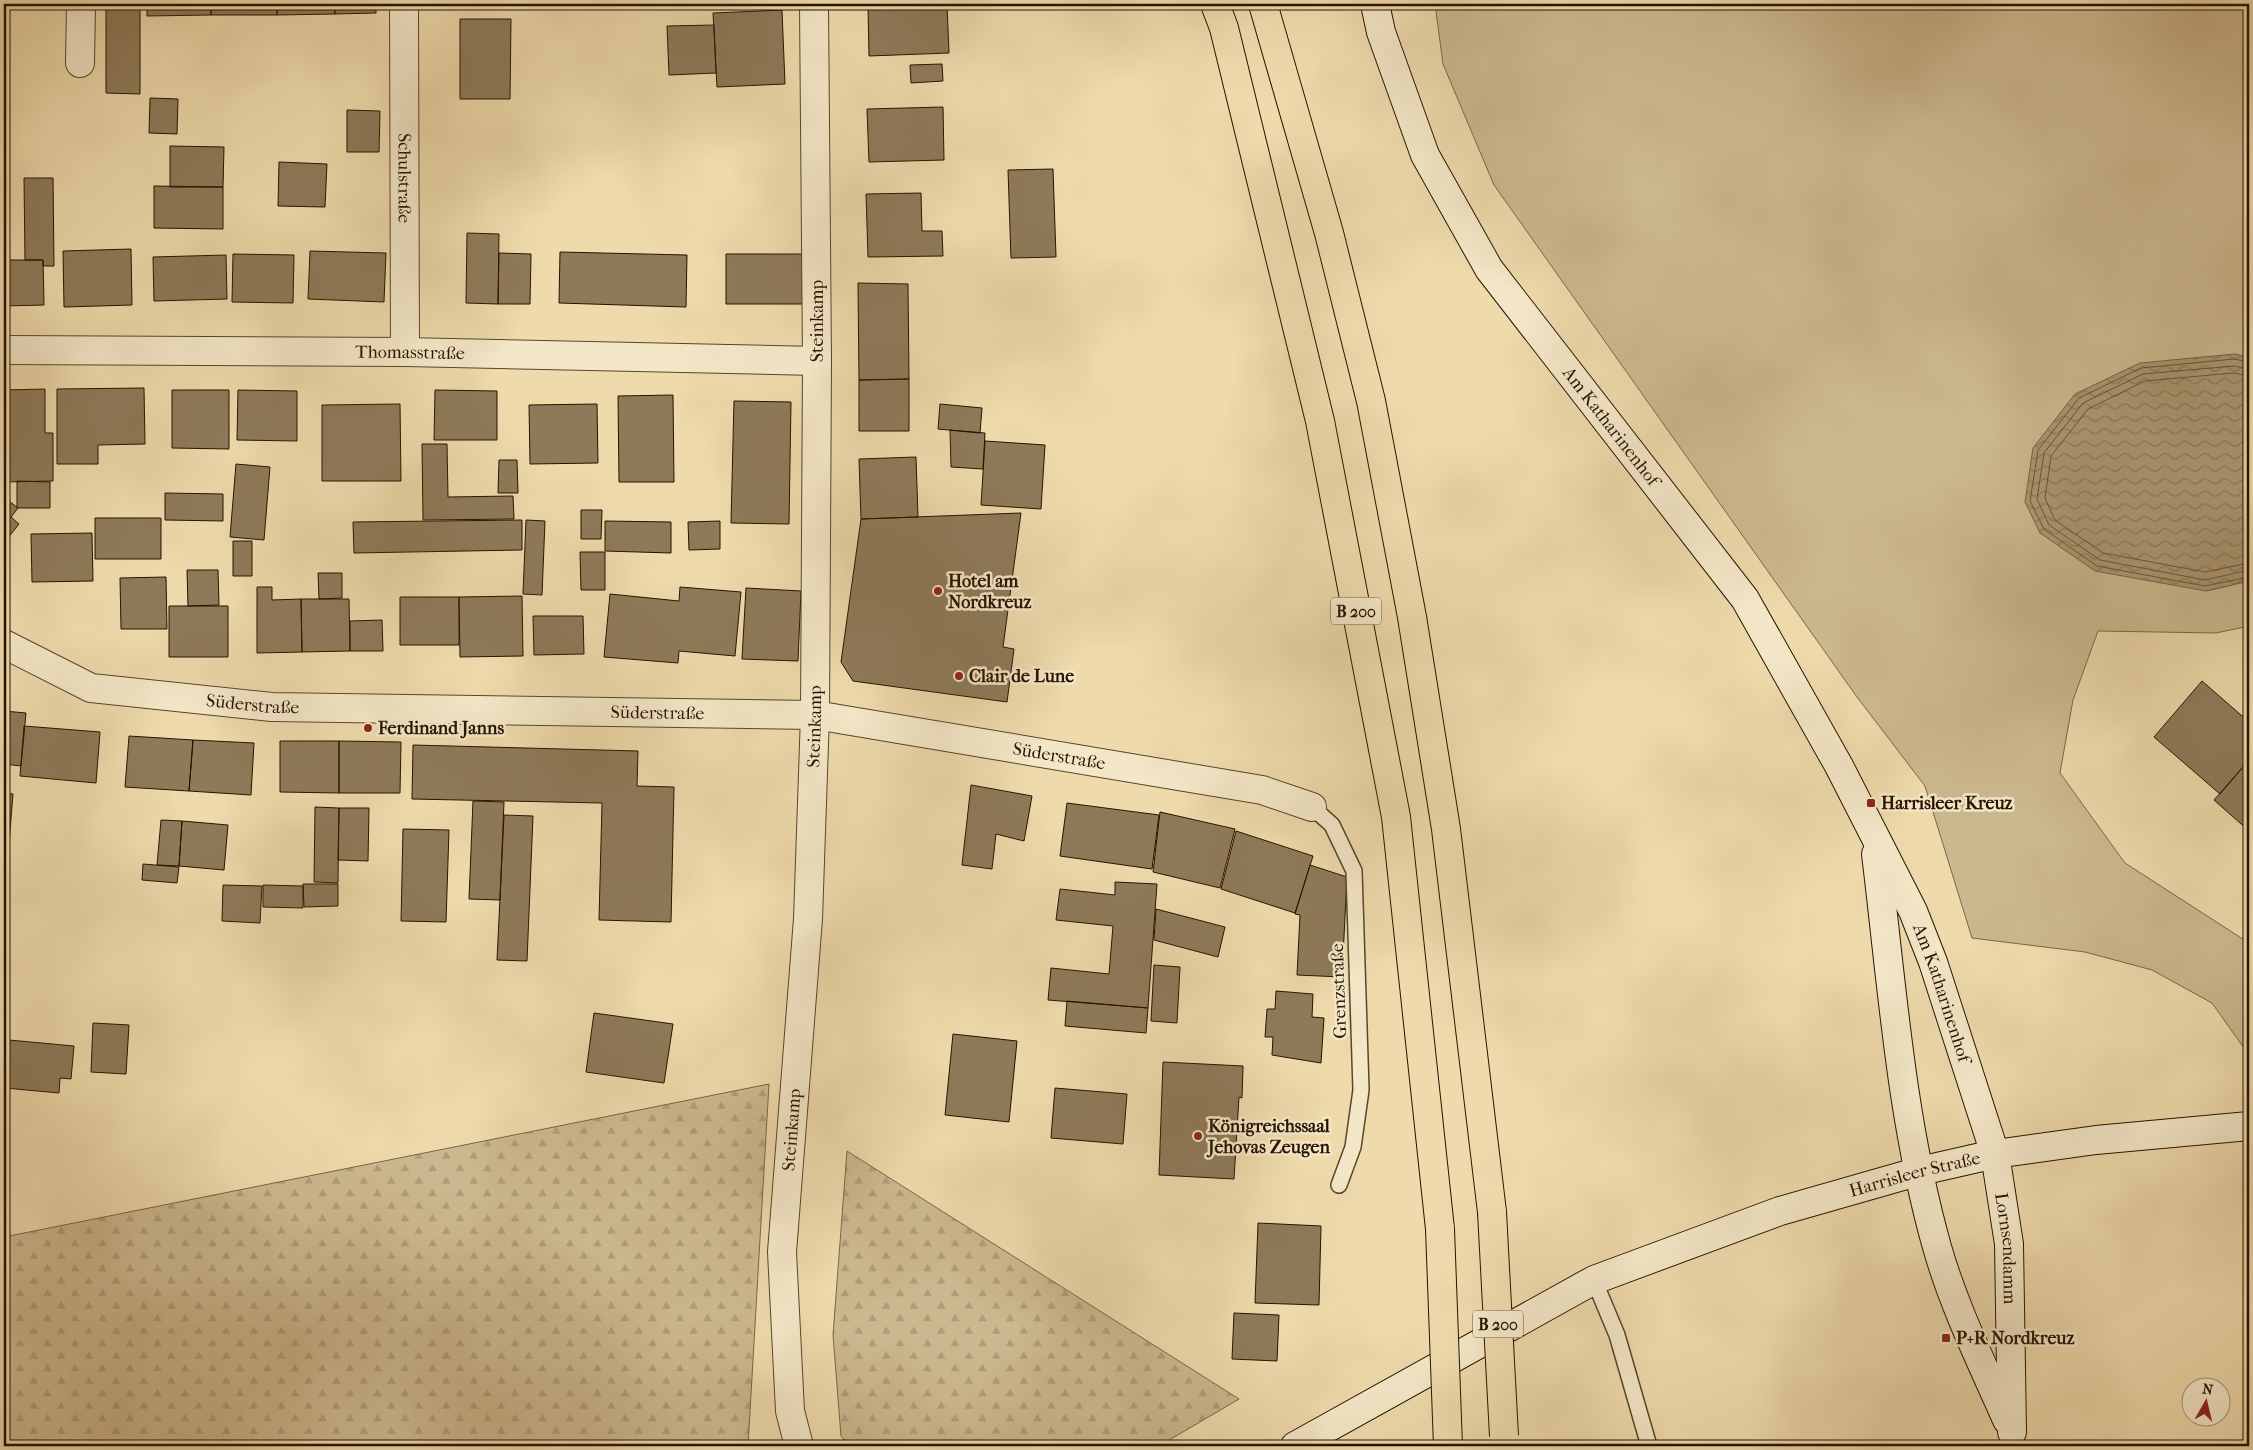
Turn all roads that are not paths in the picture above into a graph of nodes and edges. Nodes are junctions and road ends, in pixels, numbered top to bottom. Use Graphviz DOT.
graph roads {
  1 [pos="81,4"];
  2 [pos="404,4"];
  3 [pos="814,4"];
  4 [pos="1216,4"];
  5 [pos="1263,4"];
  6 [pos="1375,4"];
  7 [pos="80,63"];
  8 [pos="4,350"];
  9 [pos="405,352"];
  10 [pos="818,361"];
  11 [pos="4,644"];
  12 [pos="815,715"];
  13 [pos="1312,807"];
  14 [pos="1874,838"];
  15 [pos="2249,1126"];
  16 [pos="1995,1154"];
  17 [pos="1920,1171"];
  18 [pos="1339,1185"];
  19 [pos="1594,1280"];
  20 [pos="2014,1439"];
  21 [pos="1504,1441"];
  22 [pos="800,1446"];
  23 [pos="1295,1446"];
  24 [pos="1448,1446"];
  25 [pos="1649,1446"];
  1 -- 7 [label="street"];
  2 -- 9 [label="street, Schulstraße"];
  3 -- 10 [label="street, Steinkamp"];
  4 -- 24 [label="highway, B 200, bridge"];
  5 -- 21 [label="highway, B 200, bridge"];
  6 -- 14 [label="street, Am Katharinenhof"];
  8 -- 9 [label="street, Thomasstraße"];
  9 -- 10 [label="street, Thomasstraße"];
  10 -- 12 [label="street, Steinkamp"];
  11 -- 12 [label="street, Süderstraße"];
  12 -- 13 [label="street, Süderstraße"];
  12 -- 22 [label="street, Steinkamp"];
  13 -- 18 [label="lane, Grenzstraße"];
  14 -- 16 [label="street, Am Katharinenhof"];
  14 -- 17 [label="street, Am Katharinenhof"];
  15 -- 16 [label="street, Harrisleer Straße"];
  16 -- 17 [label="street, Harrisleer Straße"];
  16 -- 20 [label="street, Lornsendamm"];
  17 -- 19 [label="street, Harrisleer Straße"];
  17 -- 20 [label="street, Lornsendamm"];
  19 -- 23 [label="street, Harrisleer Straße"];
  19 -- 25 [label="lane"];
}
